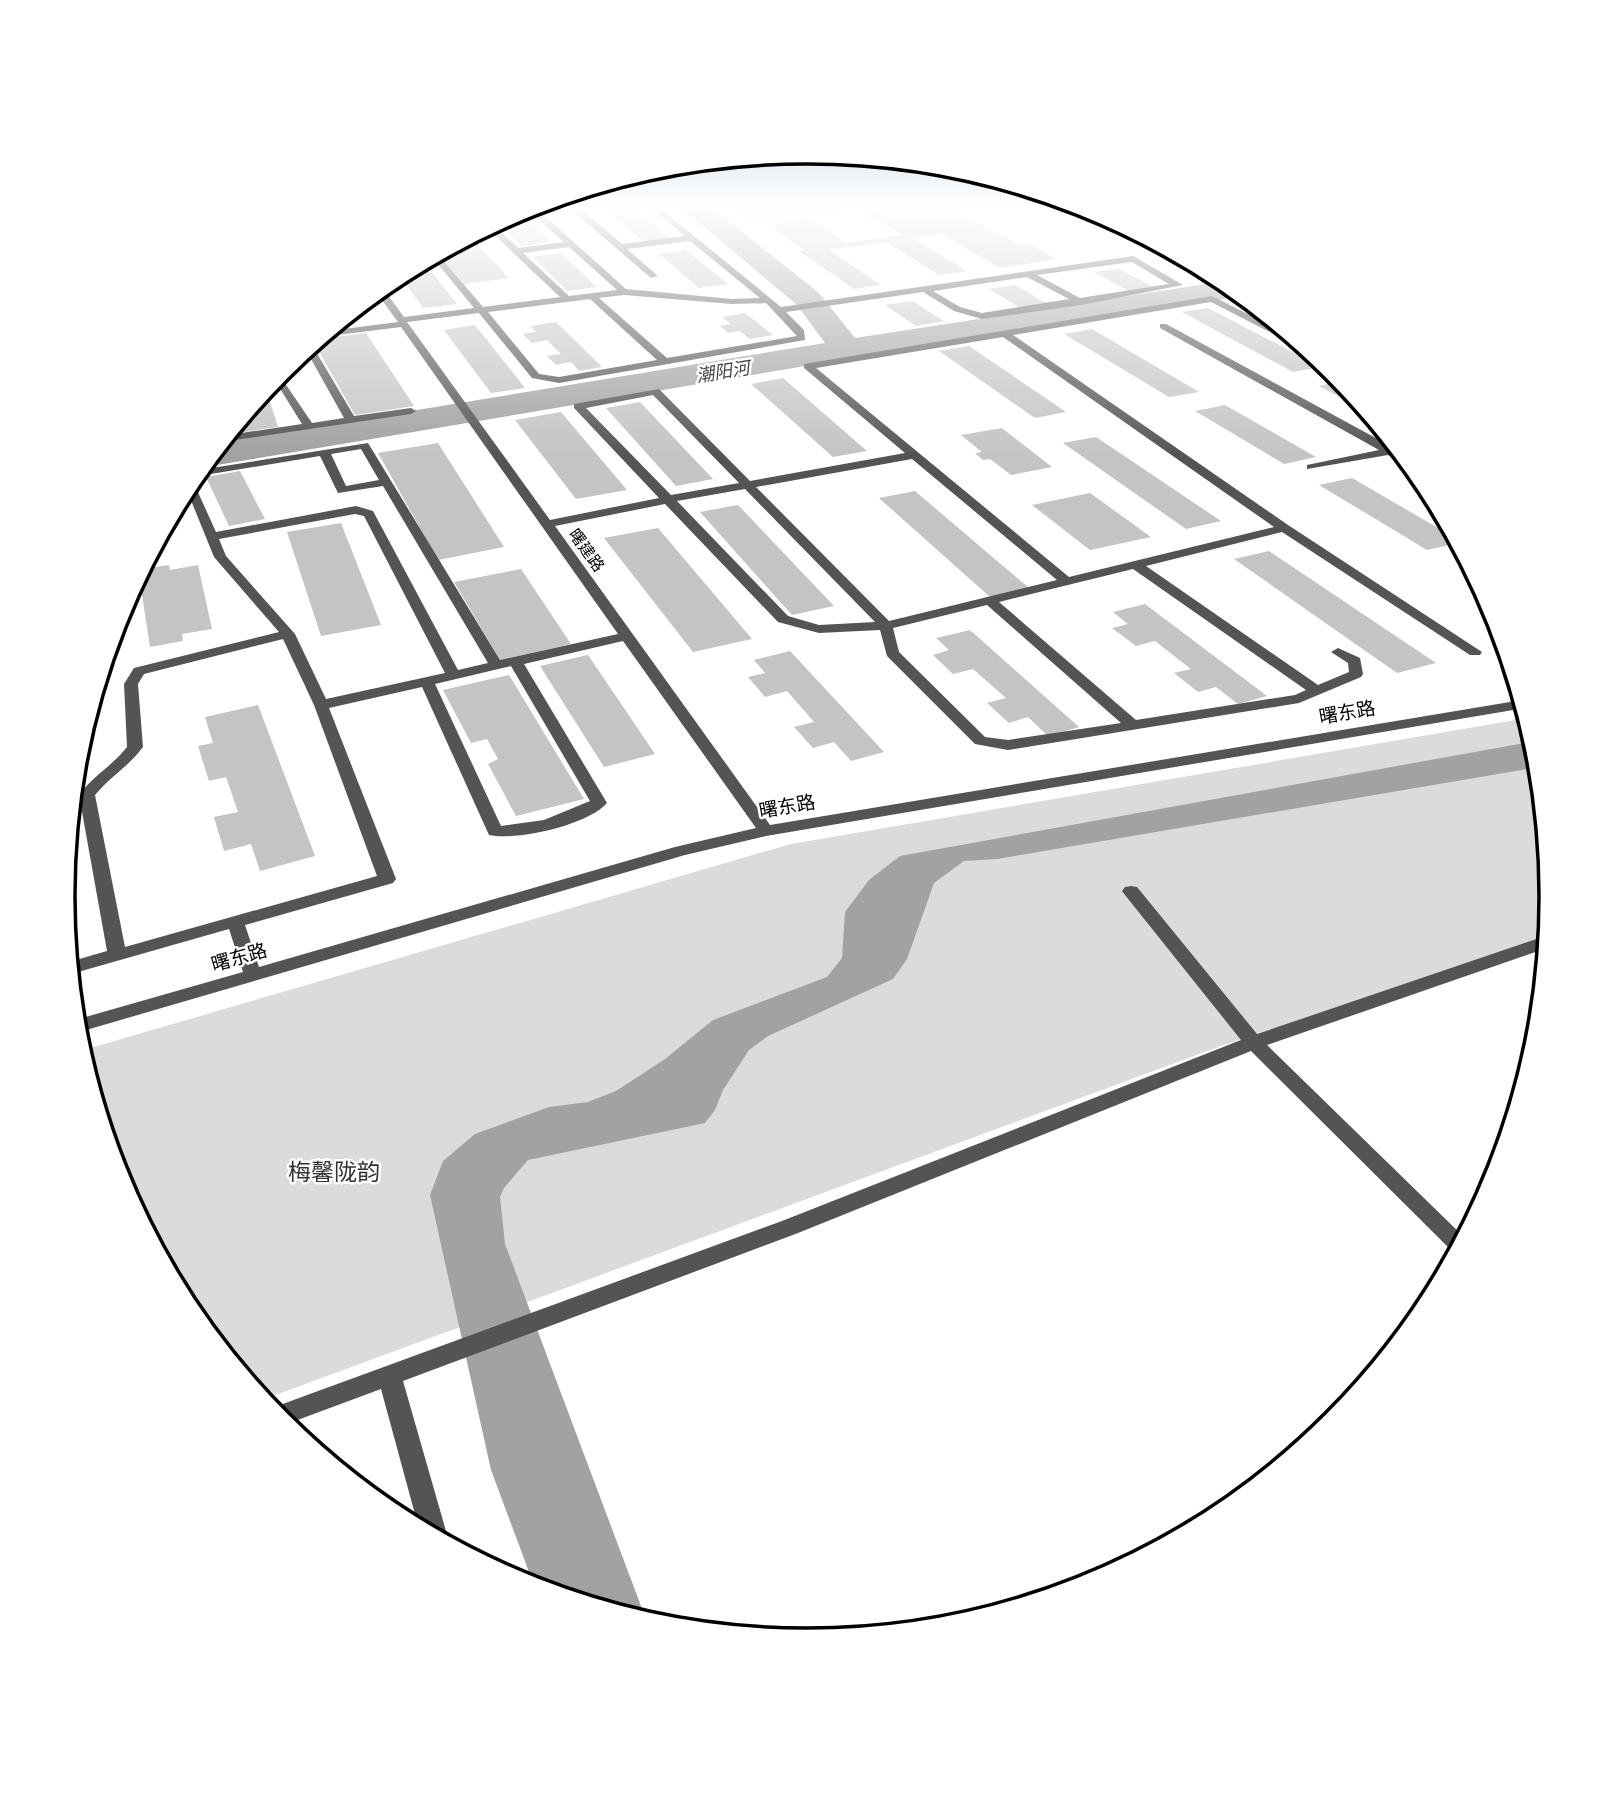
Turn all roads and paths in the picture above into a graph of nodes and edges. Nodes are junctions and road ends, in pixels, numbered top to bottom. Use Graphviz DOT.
graph roads {
  1 [pos="462,288"];
  2 [pos="555,288"];
  3 [pos="619,288"];
  4 [pos="753,288"];
  5 [pos="933,288"];
  6 [pos="1054,288"];
  7 [pos="1163,288"];
  8 [pos="924,289"];
  9 [pos="624,292"];
  10 [pos="592,296"];
  11 [pos="386,299"];
  12 [pos="567,299"];
  13 [pos="768,300"];
  14 [pos="1082,302"];
  15 [pos="481,310"];
  16 [pos="779,310"];
  17 [pos="1110,316"];
  18 [pos="403,322"];
  19 [pos="1163,326"];
  20 [pos="1266,327"];
  21 [pos="342,332"];
  22 [pos="1004,333"];
  23 [pos="314,356"];
  24 [pos="665,362"];
  25 [pos="283,386"];
  26 [pos="411,411"];
  27 [pos="351,420"];
  28 [pos="309,426"];
  29 [pos="238,437"];
  30 [pos="1383,444"];
  31 [pos="324,452"];
  32 [pos="1389,452"];
  33 [pos="913,455"];
  34 [pos="1311,467"];
  35 [pos="213,471"];
  36 [pos="386,482"];
  37 [pos="747,485"];
  38 [pos="195,496"];
  39 [pos="665,500"];
  40 [pos="547,524"];
  41 [pos="1284,528"];
  42 [pos="212,537"];
  43 [pos="1136,565"];
  44 [pos="1067,582"];
  45 [pos="990,601"];
  46 [pos="886,626"];
  47 [pos="288,634"];
  48 [pos="627,636"];
  49 [pos="1338,652"];
  50 [pos="1475,652"];
  51 [pos="515,661"];
  52 [pos="496,665"];
  53 [pos="453,675"];
  54 [pos="427,681"];
  55 [pos="1317,691"];
  56 [pos="321,705"];
  57 [pos="1515,705"];
  58 [pos="1133,725"];
  59 [pos="766,831"];
  60 [pos="1131,891"];
  61 [pos="235,921"];
  62 [pos="1538,944"];
  63 [pos="117,955"];
  64 [pos="79,965"];
  65 [pos="253,975"];
  66 [pos="87,1023"];
  67 [pos="1253,1042"];
  68 [pos="1453,1241"];
  69 [pos="389,1375"];
  70 [pos="288,1412"];
  71 [pos="431,1525"];
  1 -- 15 [label="street"];
  2 -- 12 [label="street"];
  3 -- 9 [label="street"];
  4 -- 13 [label="street"];
  5 -- 8 [label="street"];
  6 -- 14 [label="street"];
  7 -- 14 [label="street"];
  8 -- 14 [label="street"];
  8 -- 16 [label="street"];
  9 -- 10 [label="street"];
  9 -- 13 [label="street"];
  10 -- 12 [label="street"];
  10 -- 24 [label="street"];
  11 -- 18 [label="street, 曙建路"];
  12 -- 15 [label="street"];
  13 -- 16 [label="street"];
  14 -- 17 [label="street"];
  15 -- 18 [label="street"];
  15 -- 24 [label="street"];
  16 -- 24 [label="street"];
  17 -- 20 [label="street"];
  17 -- 22 [label="street"];
  18 -- 21 [label="street"];
  18 -- 40 [label="street, 曙建路"];
  19 -- 30 [label="street"];
  22 -- 33 [label="street"];
  22 -- 41 [label="street"];
  23 -- 27 [label="street"];
  25 -- 28 [label="street"];
  26 -- 27 [label="street"];
  27 -- 28 [label="street"];
  28 -- 29 [label="street"];
  31 -- 35 [label="street"];
  31 -- 36 [label="street"];
  31 -- 36 [label="street"];
  32 -- 34 [label="street"];
  33 -- 37 [label="street"];
  33 -- 44 [label="street"];
  36 -- 52 [label="street"];
  37 -- 39 [label="street"];
  37 -- 39 [label="street"];
  37 -- 46 [label="street"];
  38 -- 42 [label="street"];
  39 -- 40 [label="street"];
  39 -- 46 [label="street"];
  40 -- 48 [label="street, 曙建路"];
  41 -- 43 [label="street"];
  41 -- 50 [label="street"];
  42 -- 47 [label="street"];
  42 -- 53 [label="street"];
  43 -- 44 [label="street"];
  43 -- 55 [label="street"];
  44 -- 45 [label="street"];
  45 -- 46 [label="street"];
  45 -- 58 [label="street"];
  46 -- 58 [label="street"];
  47 -- 56 [label="street"];
  47 -- 63 [label="street"];
  48 -- 51 [label="street"];
  48 -- 59 [label="street, 曙建路"];
  49 -- 55 [label="street"];
  51 -- 52 [label="street"];
  51 -- 54 [label="street"];
  52 -- 53 [label="street"];
  53 -- 54 [label="street"];
  54 -- 56 [label="street"];
  55 -- 58 [label="street"];
  56 -- 61 [label="street"];
  57 -- 59 [label="street, 曙东路"];
  59 -- 65 [label="street, 曙东路"];
  60 -- 67 [label="street"];
  61 -- 63 [label="street"];
  61 -- 65 [label="street"];
  62 -- 67 [label="street"];
  63 -- 64 [label="street"];
  65 -- 66 [label="street, 曙东路"];
  67 -- 68 [label="street"];
  67 -- 69 [label="street"];
  69 -- 70 [label="street"];
  69 -- 71 [label="street"];
}
